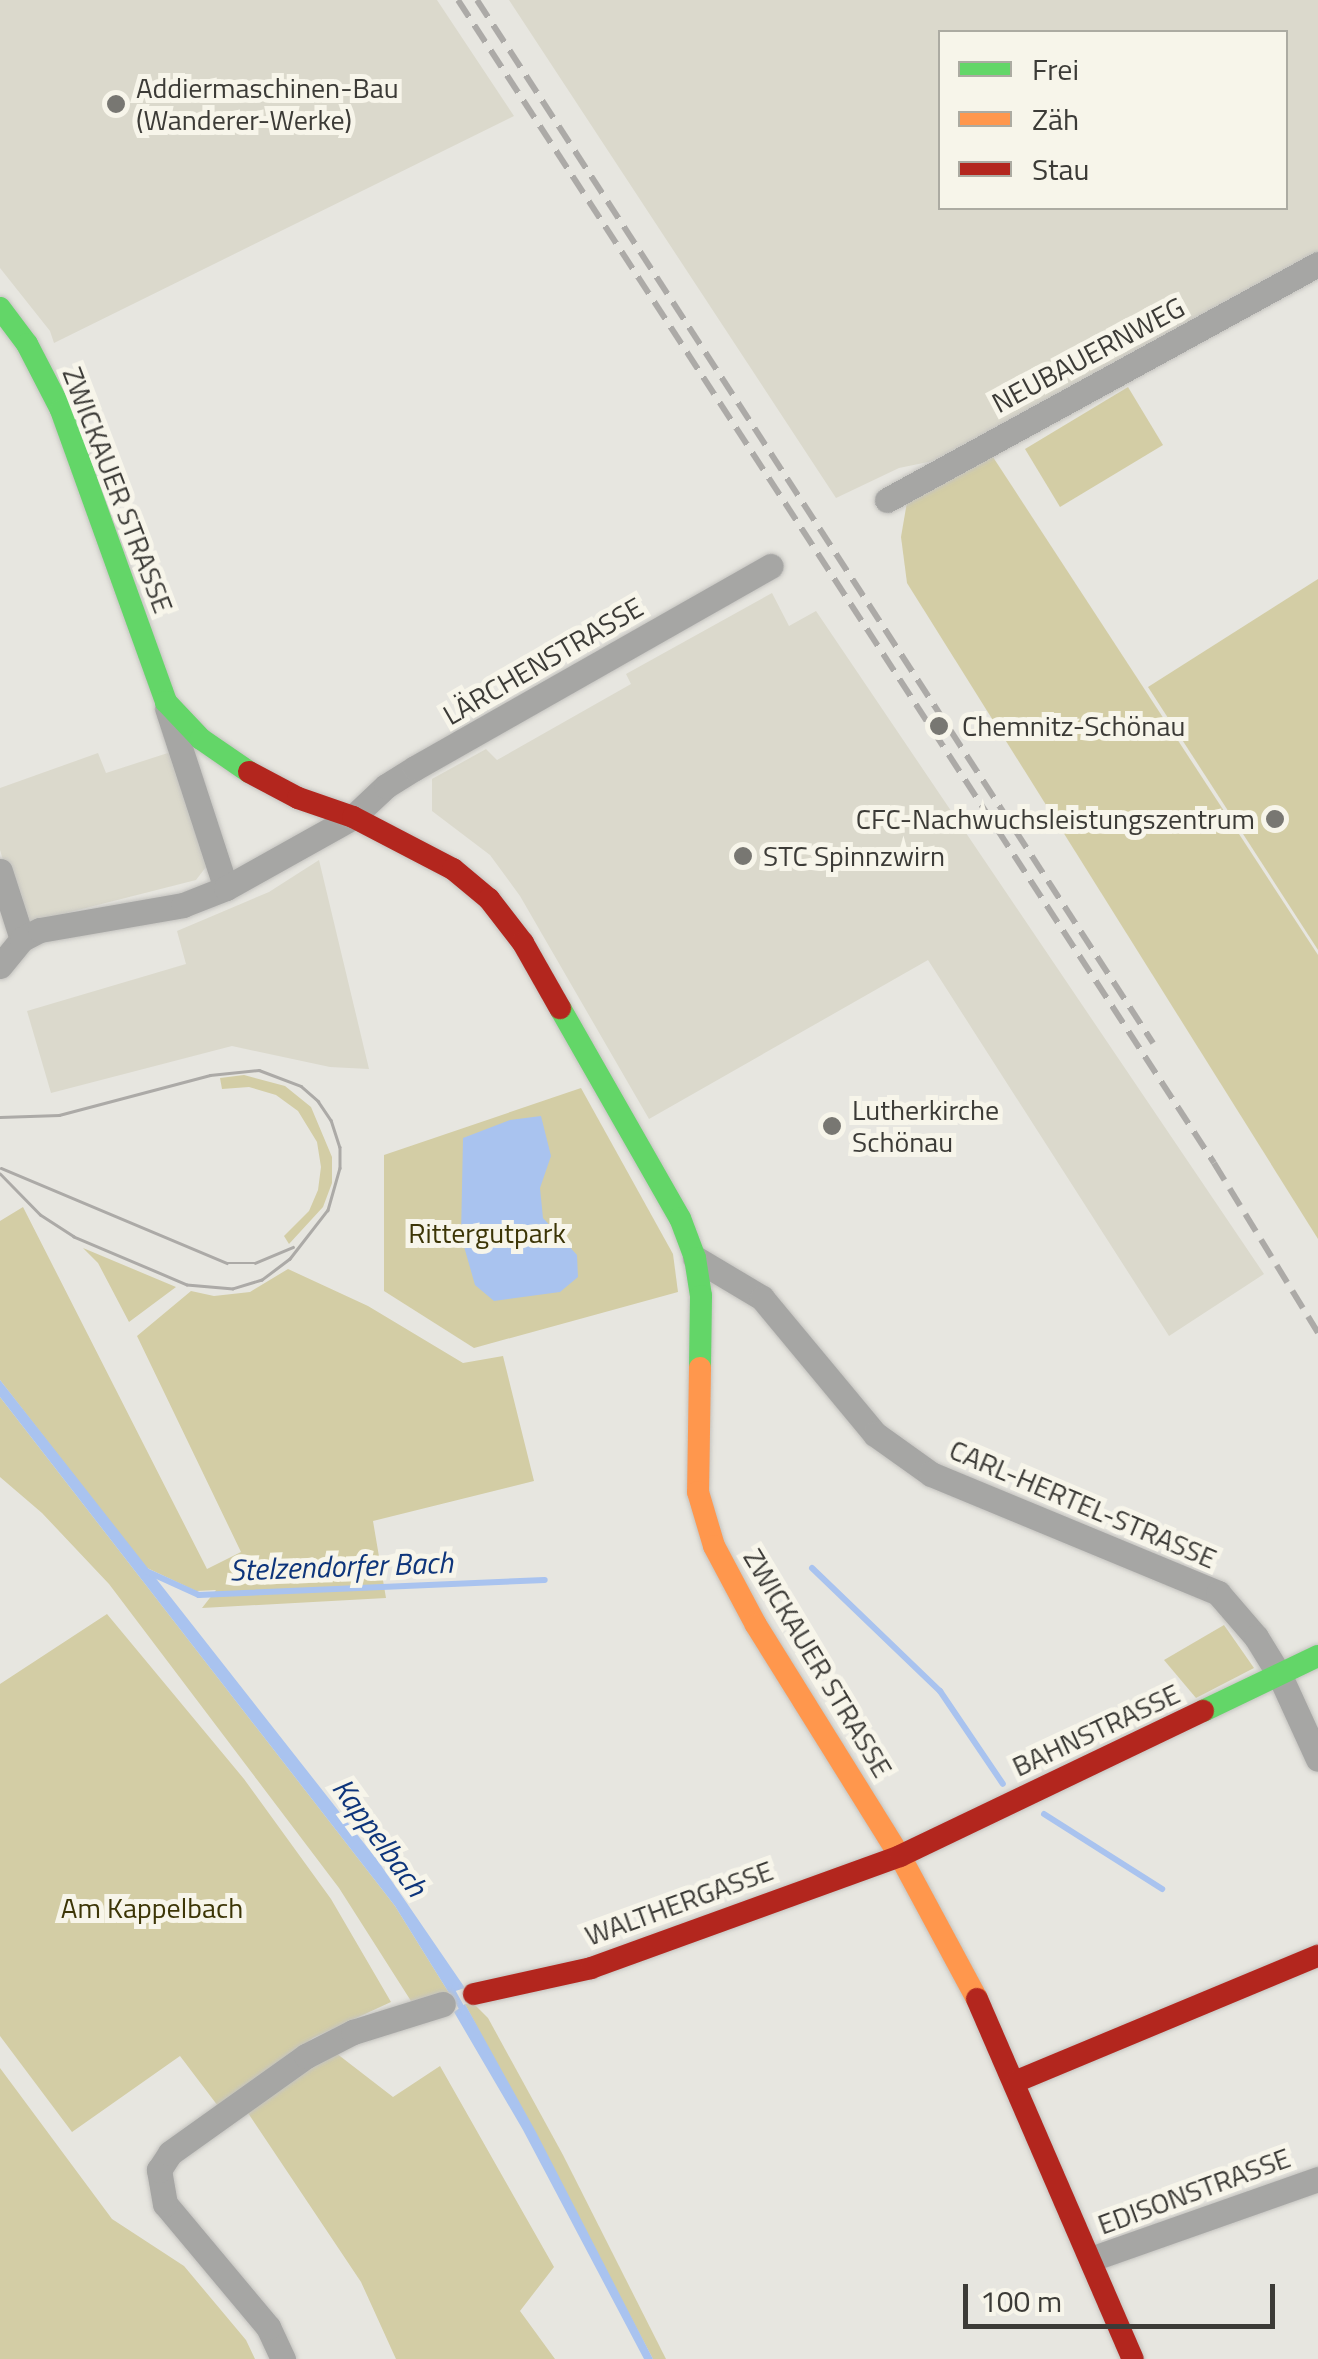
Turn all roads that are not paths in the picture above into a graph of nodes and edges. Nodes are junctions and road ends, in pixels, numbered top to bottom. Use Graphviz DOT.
graph roads {
  1 [pos="1318,264"];
  2 [pos="3,318"];
  3 [pos="887,500"];
  4 [pos="771,566"];
  5 [pos="166,702"];
  6 [pos="353,817"];
  7 [pos="0,871"];
  8 [pos="226,888"];
  9 [pos="22,940"];
  10 [pos="0,966"];
  11 [pos="695,1258"];
  12 [pos="1318,1656"];
  13 [pos="1280,1676"];
  14 [pos="1318,1760"];
  15 [pos="900,1856"];
  16 [pos="1318,1956"];
  17 [pos="474,1994"];
  18 [pos="443,2004"];
  19 [pos="1017,2081"];
  20 [pos="1318,2178"];
  21 [pos="1090,2259"];
  22 [pos="282,2359"];
  23 [pos="1133,2359"];
  1 -- 3 [label="street, NEUBAUERNWEG"];
  2 -- 5 [label="main road, ZWICKAUER STRASSE"];
  4 -- 6 [label="street, LÄRCHENSTRASSE"];
  5 -- 6 [label="main road, ZWICKAUER STRASSE"];
  5 -- 8 [label="street, ZWICKAUER STRASSE"];
  6 -- 8 [label="street, LÄRCHENSTRASSE"];
  6 -- 11 [label="main road, ZWICKAUER STRASSE"];
  7 -- 9 [label="street"];
  8 -- 9 [label="street, LÄRCHENSTRASSE"];
  9 -- 10 [label="street"];
  11 -- 13 [label="street, CARL-HERTEL-STRASSE"];
  11 -- 15 [label="main road, ZWICKAUER STRASSE"];
  12 -- 13 [label="main road, BAHNSTRASSE"];
  13 -- 14 [label="street, CARL-HERTEL-STRASSE"];
  13 -- 15 [label="main road, BAHNSTRASSE"];
  15 -- 17 [label="main road, WALTHERGASSE"];
  15 -- 19 [label="main road, ZWICKAUER STRASSE"];
  16 -- 19 [label="main road"];
  18 -- 22 [label="street"];
  19 -- 21 [label="main road, ZWICKAUER STRASSE"];
  20 -- 21 [label="street, EDISONSTRASSE"];
  21 -- 23 [label="main road, ZWICKAUER STRASSE"];
}
